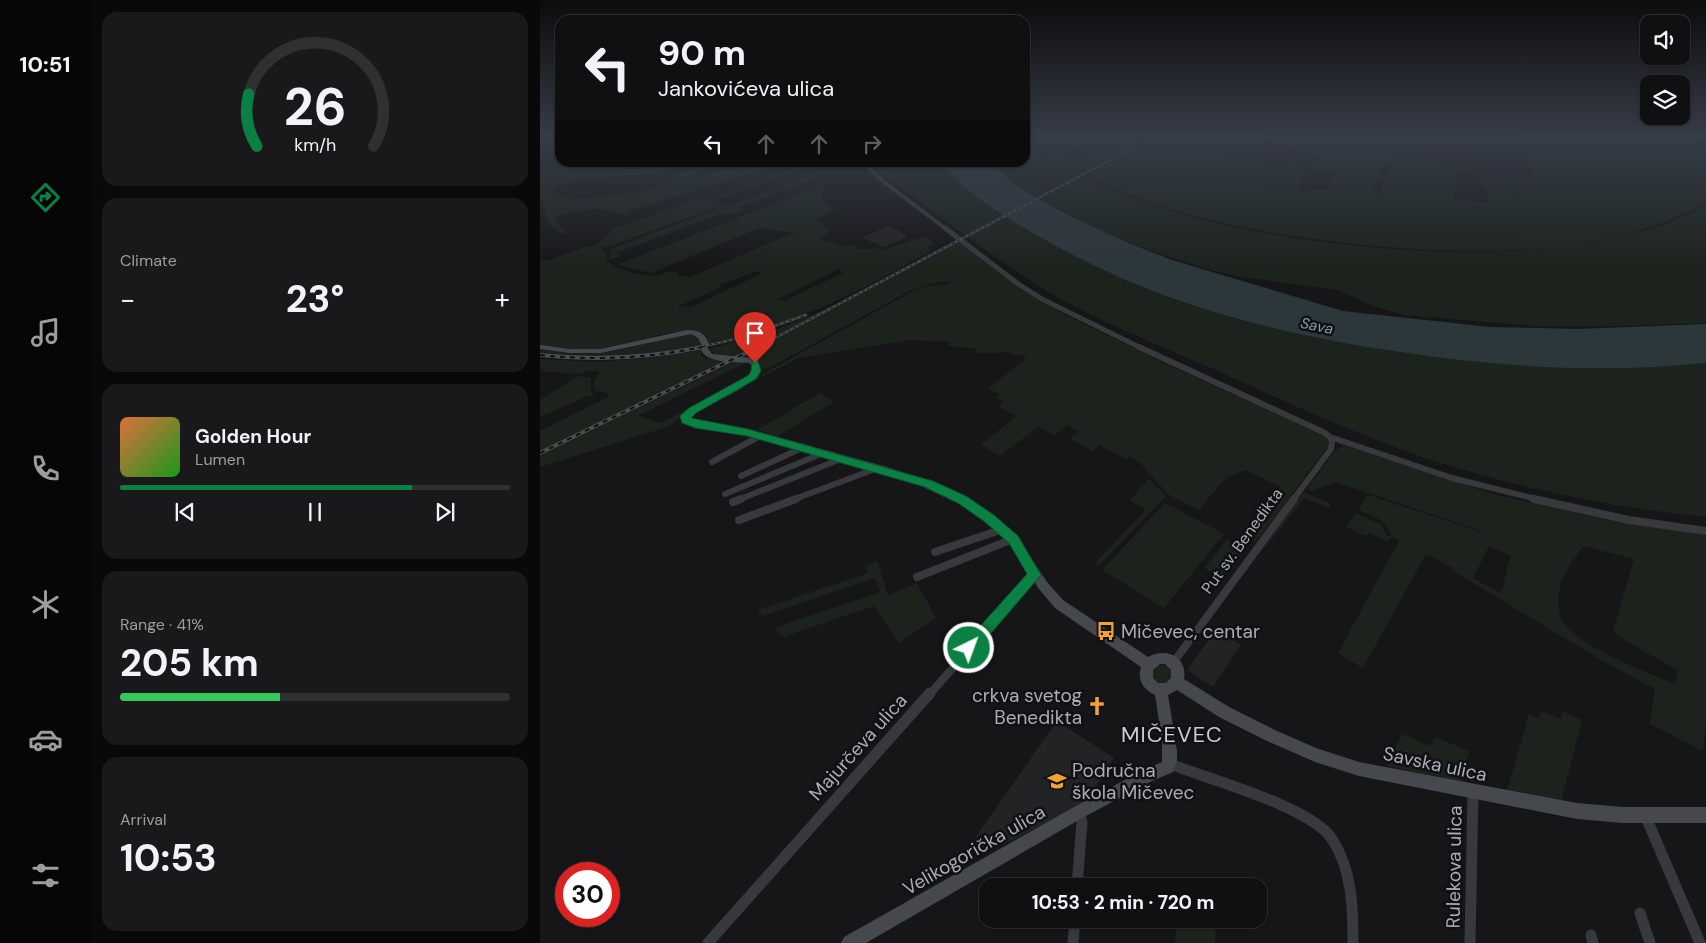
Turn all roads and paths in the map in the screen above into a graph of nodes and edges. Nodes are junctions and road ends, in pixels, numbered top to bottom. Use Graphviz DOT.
graph roads {
  1 [pos="882,180"];
  2 [pos="540,348"];
  3 [pos="760,436"];
  4 [pos="1330,438"];
  5 [pos="804,447"];
  6 [pos="823,452"];
  7 [pos="843,458"];
  8 [pos="712,462"];
  9 [pos="878,468"];
  10 [pos="740,476"];
  11 [pos="725,494"];
  12 [pos="733,502"];
  13 [pos="739,520"];
  14 [pos="1002,529"];
  15 [pos="1706,531"];
  16 [pos="1014,539"];
  17 [pos="935,552"];
  18 [pos="1035,575"];
  19 [pos="917,577"];
  20 [pos="1173,663"];
  21 [pos="1148,664"];
  22 [pos="1176,682"];
  23 [pos="1161,690"];
  24 [pos="1170,764"];
  25 [pos="1473,792"];
  26 [pos="1080,812"];
  27 [pos="1645,815"];
  28 [pos="1704,818"];
  29 [pos="1078,878"];
  30 [pos="1640,913"];
  31 [pos="1074,928"];
  32 [pos="708,943"];
  33 [pos="850,943"];
  34 [pos="1073,943"];
  35 [pos="1353,943"];
  36 [pos="1470,943"];
  37 [pos="1650,943"];
  38 [pos="1700,943"];
  1 -- 4 [label="street"];
  2 -- 3 [label="main road"];
  3 -- 5 [label="main road"];
  3 -- 8 [label="street"];
  4 -- 15 [label="street"];
  4 -- 20 [label="street, Put sv. Benedikta"];
  5 -- 6 [label="main road"];
  5 -- 10 [label="street"];
  6 -- 7 [label="main road"];
  6 -- 11 [label="street"];
  7 -- 9 [label="main road"];
  7 -- 12 [label="street"];
  9 -- 13 [label="street"];
  9 -- 14 [label="main road"];
  14 -- 16 [label="main road"];
  14 -- 17 [label="street"];
  16 -- 18 [label="main road"];
  16 -- 19 [label="street"];
  18 -- 21 [label="main road"];
  18 -- 32 [label="street, Majurčeva ulica"];
  20 -- 21 [label="main road"];
  20 -- 22 [label="main road"];
  21 -- 23 [label="main road"];
  22 -- 23 [label="main road"];
  22 -- 25 [label="main road, Savska ulica"];
  23 -- 24 [label="main road"];
  24 -- 26 [label="main road, Velikogorička ulica"];
  24 -- 35 [label="street"];
  25 -- 27 [label="main road, Savska ulica"];
  25 -- 36 [label="street, Rulekova ulica"];
  26 -- 29 [label="street"];
  26 -- 33 [label="main road, Velikogorička ulica"];
  27 -- 28 [label="main road, Savska ulica"];
  27 -- 38 [label="street"];
  30 -- 37 [label="street"];
  31 -- 34 [label="street"];
}
